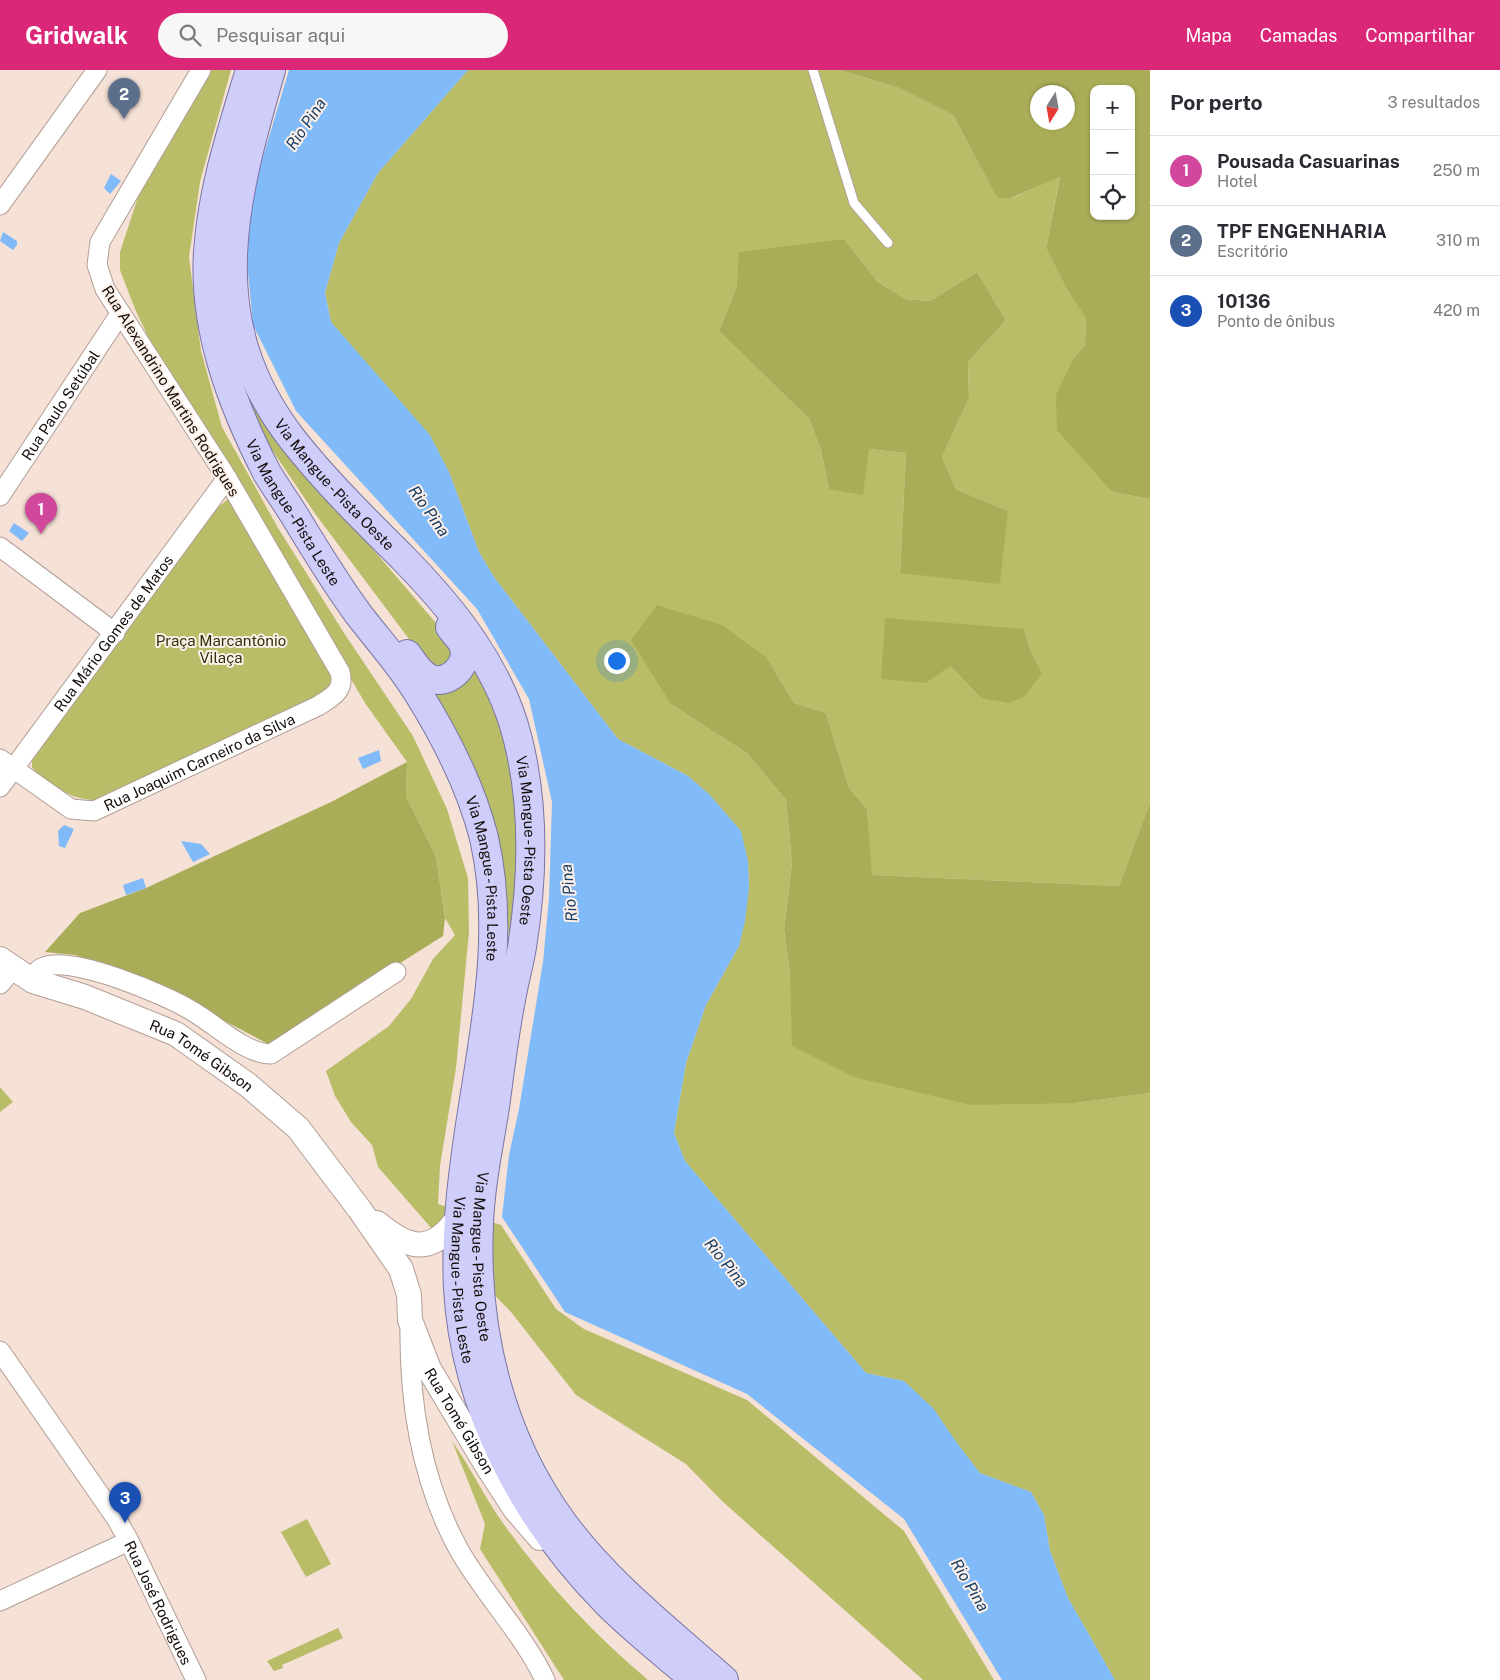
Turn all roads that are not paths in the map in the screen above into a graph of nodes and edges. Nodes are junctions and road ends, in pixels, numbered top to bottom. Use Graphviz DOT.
graph roads {
  1 [pos="97,70"];
  2 [pos="201,70"];
  3 [pos="250,70"];
  4 [pos="271,70"];
  5 [pos="813,70"];
  6 [pos="0,205"];
  7 [pos="888,242"];
  8 [pos="120,314"];
  9 [pos="265,468"];
  10 [pos="227,478"];
  11 [pos="0,496"];
  12 [pos="388,543"];
  13 [pos="0,547"];
  14 [pos="115,632"];
  15 [pos="343,683"];
  16 [pos="7,764"];
  17 [pos="0,787"];
  18 [pos="4,971"];
  19 [pos="396,972"];
  20 [pos="34,981"];
  21 [pos="467,1202"];
  22 [pos="360,1210"];
  23 [pos="410,1320"];
  24 [pos="0,1351"];
  25 [pos="129,1541"];
  26 [pos="0,1601"];
  27 [pos="608,1604"];
  28 [pos="196,1680"];
  29 [pos="545,1680"];
  30 [pos="695,1680"];
  31 [pos="724,1680"];
  1 -- 6 [label="street"];
  2 -- 8 [label="street, Rua Alexandrino Martins Rodrigues"];
  3 -- 9 [label="main road, Via Mangue - Pista Leste"];
  4 -- 12 [label="main road, Via Mangue - Pista Oeste"];
  5 -- 7 [label="lane"];
  8 -- 10 [label="street, Rua Alexandrino Martins Rodrigues"];
  8 -- 11 [label="street, Rua Paulo Setúbal"];
  9 -- 12 [label="main road"];
  9 -- 21 [label="main road, Via Mangue - Pista Leste"];
  10 -- 14 [label="street, Rua Mário Gomes de Matos"];
  10 -- 15 [label="street, Rua Alexandrino Martins Rodrigues"];
  12 -- 21 [label="main road, Via Mangue - Pista Oeste"];
  13 -- 14 [label="street"];
  14 -- 16 [label="street, Rua Mário Gomes de Matos"];
  15 -- 16 [label="street, Rua Joaquim Carneiro da Silva"];
  16 -- 17 [label="street, Rua Mário Gomes de Matos"];
  18 -- 20 [label="street, Rua Tomé Gibson"];
  19 -- 20 [label="street"];
  20 -- 22 [label="street, Rua Tomé Gibson"];
  21 -- 22 [label="street, Rua Tomé Gibson"];
  21 -- 27 [label="main road, Via Mangue - Pista Leste"];
  21 -- 31 [label="main road, Via Mangue - Pista Oeste"];
  22 -- 23 [label="street, Rua Tomé Gibson"];
  23 -- 27 [label="street, Rua Tomé Gibson"];
  23 -- 29 [label="street"];
  24 -- 25 [label="street, Rua José Rodrigues"];
  25 -- 26 [label="street"];
  25 -- 28 [label="street, Rua José Rodrigues"];
  27 -- 30 [label="main road, Via Mangue - Pista Leste"];
}
